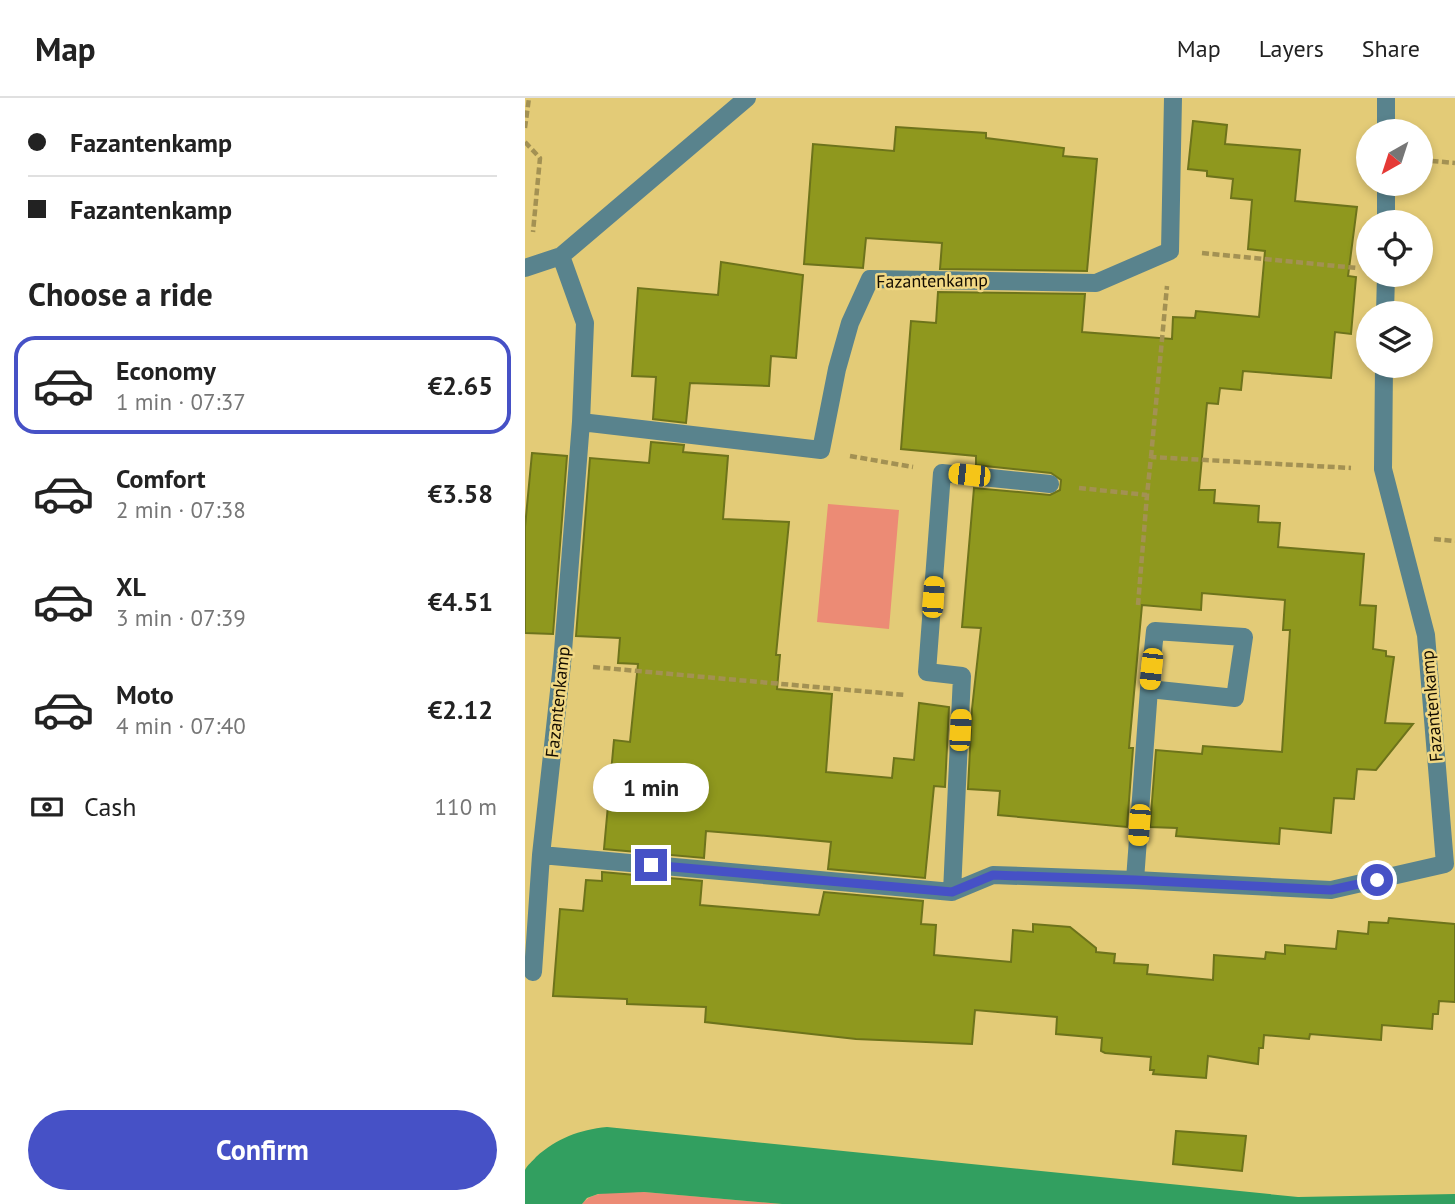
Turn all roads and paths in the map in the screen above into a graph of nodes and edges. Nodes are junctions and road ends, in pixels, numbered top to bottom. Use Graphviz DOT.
graph roads {
  1 [pos="529,98"];
  2 [pos="747,98"];
  3 [pos="1173,98"];
  4 [pos="1386,98"];
  5 [pos="1386,119"];
  6 [pos="525,128"];
  7 [pos="525,142"];
  8 [pos="1433,161"];
  9 [pos="1455,163"];
  10 [pos="1170,251"];
  11 [pos="561,256"];
  12 [pos="525,268"];
  13 [pos="1356,268"];
  14 [pos="1384,378"];
  15 [pos="581,422"];
  16 [pos="821,450"];
  17 [pos="1151,457"];
  18 [pos="1383,469"];
  19 [pos="942,473"];
  20 [pos="1050,484"];
  21 [pos="1147,495"];
  22 [pos="1155,631"];
  23 [pos="562,664"];
  24 [pos="927,672"];
  25 [pos="1149,688"];
  26 [pos="541,855"];
  27 [pos="1135,880"];
  28 [pos="952,892"];
  29 [pos="533,972"];
  1 -- 6 [label="path"];
  2 -- 11 [label="street"];
  3 -- 10 [label="street"];
  4 -- 5 [label="street"];
  7 -- 11 [label="path"];
  8 -- 9 [label="path"];
  10 -- 13 [label="path"];
  10 -- 16 [label="street, Fazantenkamp"];
  10 -- 17 [label="path"];
  11 -- 12 [label="street"];
  11 -- 15 [label="street, Fazantenkamp"];
  14 -- 18 [label="street, Fazantenkamp"];
  15 -- 16 [label="street"];
  15 -- 23 [label="street, Fazantenkamp"];
  16 -- 19 [label="path"];
  17 -- 18 [label="path"];
  17 -- 21 [label="path"];
  18 -- 27 [label="street, Fazantenkamp"];
  19 -- 20 [label="street"];
  19 -- 24 [label="street"];
  20 -- 21 [label="path"];
  21 -- 22 [label="path"];
  22 -- 25 [label="street"];
  22 -- 25 [label="street"];
  23 -- 24 [label="path"];
  23 -- 26 [label="street, Fazantenkamp"];
  24 -- 28 [label="street"];
  25 -- 27 [label="street"];
  26 -- 28 [label="street, Fazantenkamp"];
  26 -- 29 [label="street, Fazantenkamp"];
  27 -- 28 [label="street, Fazantenkamp"];
}
